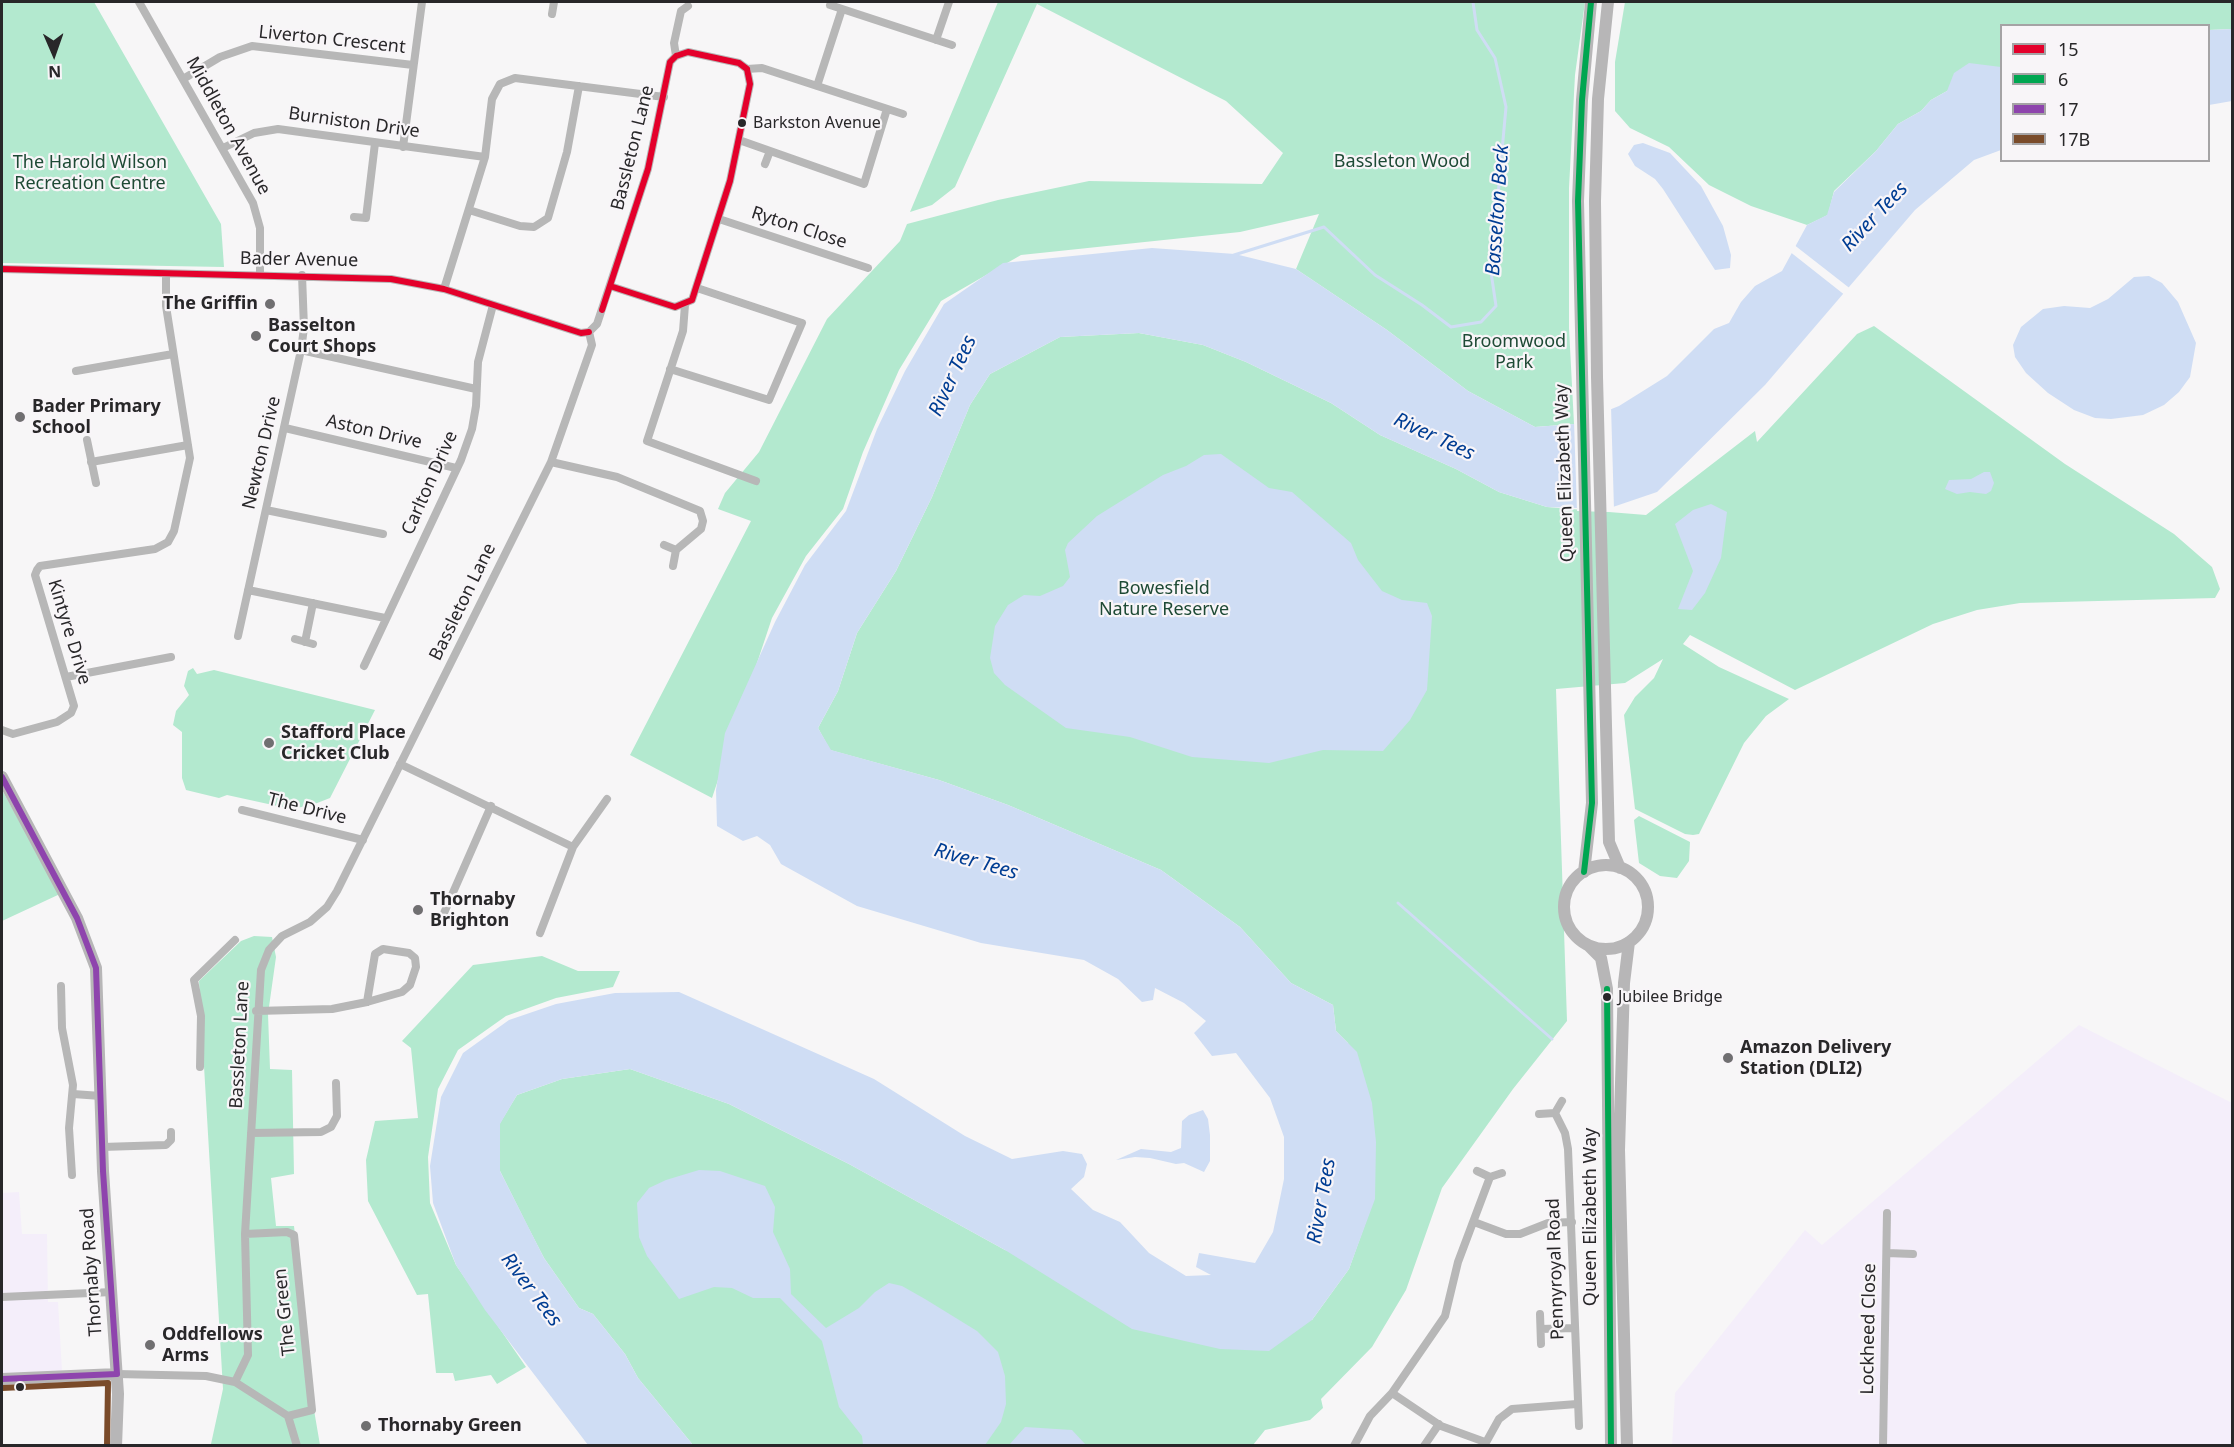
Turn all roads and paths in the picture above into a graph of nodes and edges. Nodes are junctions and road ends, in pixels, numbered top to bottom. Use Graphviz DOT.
graph roads {
  1 [pos="139,2"];
  2 [pos="422,2"];
  3 [pos="554,2"];
  4 [pos="949,2"];
  5 [pos="1591,2"];
  6 [pos="1608,2"];
  7 [pos="830,5"];
  8 [pos="688,6"];
  9 [pos="842,9"];
  10 [pos="552,14"];
  11 [pos="936,40"];
  12 [pos="952,45"];
  13 [pos="676,56"];
  14 [pos="413,65"];
  15 [pos="747,69"];
  16 [pos="183,79"];
  17 [pos="579,86"];
  18 [pos="817,86"];
  19 [pos="664,97"];
  20 [pos="887,109"];
  21 [pos="903,114"];
  22 [pos="739,140"];
  23 [pos="375,143"];
  24 [pos="403,147"];
  25 [pos="223,148"];
  26 [pos="770,151"];
  27 [pos="485,157"];
  28 [pos="765,164"];
  29 [pos="469,210"];
  30 [pos="354,217"];
  31 [pos="719,219"];
  32 [pos="868,268"];
  33 [pos="2,269"];
  34 [pos="166,274"];
  35 [pos="260,274"];
  36 [pos="302,275"];
  37 [pos="610,286"];
  38 [pos="697,288"];
  39 [pos="444,289"];
  40 [pos="493,305"];
  41 [pos="685,305"];
  42 [pos="589,332"];
  43 [pos="301,350"];
  44 [pos="173,354"];
  45 [pos="670,369"];
  46 [pos="76,371"];
  47 [pos="476,389"];
  48 [pos="564,398"];
  49 [pos="574,401"];
  50 [pos="285,429"];
  51 [pos="87,440"];
  52 [pos="188,445"];
  53 [pos="91,462"];
  54 [pos="551,462"];
  55 [pos="456,468"];
  56 [pos="756,481"];
  57 [pos="96,483"];
  58 [pos="266,510"];
  59 [pos="383,534"];
  60 [pos="664,546"];
  61 [pos="676,550"];
  62 [pos="673,566"];
  63 [pos="248,590"];
  64 [pos="313,603"];
  65 [pos="385,618"];
  66 [pos="238,636"];
  67 [pos="295,639"];
  68 [pos="171,657"];
  69 [pos="364,666"];
  70 [pos="66,677"];
  71 [pos="2,730"];
  72 [pos="400,764"];
  73 [pos="2,777"];
  74 [pos="607,799"];
  75 [pos="491,806"];
  76 [pos="242,810"];
  77 [pos="363,840"];
  78 [pos="573,847"];
  79 [pos="1620,868"];
  80 [pos="1584,872"];
  81 [pos="444,913"];
  82 [pos="540,933"];
  83 [pos="235,940"];
  84 [pos="1629,942"];
  85 [pos="1588,945"];
  86 [pos="61,986"];
  87 [pos="367,1002"];
  88 [pos="256,1011"];
  89 [pos="200,1067"];
  90 [pos="336,1083"];
  91 [pos="73,1094"];
  92 [pos="101,1096"];
  93 [pos="1562,1101"];
  94 [pos="1555,1113"];
  95 [pos="1539,1114"];
  96 [pos="171,1132"];
  97 [pos="251,1133"];
  98 [pos="102,1147"];
  99 [pos="1477,1171"];
  100 [pos="1502,1173"];
  101 [pos="72,1175"];
  102 [pos="1490,1177"];
  103 [pos="1887,1213"];
  104 [pos="1474,1222"];
  105 [pos="1572,1222"];
  106 [pos="245,1234"];
  107 [pos="1887,1254"];
  108 [pos="1913,1254"];
  109 [pos="112,1292"];
  110 [pos="2,1297"];
  111 [pos="1540,1314"];
  112 [pos="1574,1328"];
  113 [pos="1540,1329"];
  114 [pos="1541,1344"];
  115 [pos="117,1374"];
  116 [pos="2,1379"];
  117 [pos="235,1382"];
  118 [pos="1392,1393"];
  119 [pos="1577,1404"];
  120 [pos="288,1416"];
  121 [pos="1438,1425"];
  122 [pos="1579,1426"];
  123 [pos="1485,1444"];
  124 [pos="116,1446"];
  125 [pos="297,1446"];
  126 [pos="1354,1446"];
  127 [pos="1424,1446"];
  128 [pos="1611,1446"];
  129 [pos="1627,1446"];
  130 [pos="1883,1446"];
  1 -- 16 [label="street, Middleton Avenue"];
  2 -- 14 [label="street"];
  3 -- 10 [label="street"];
  4 -- 11 [label="street"];
  5 -- 80 [label="street, Queen Elizabeth Way"];
  6 -- 79 [label="street, Queen Elizabeth Way"];
  7 -- 9 [label="street"];
  8 -- 13 [label="street, Bassleton Lane"];
  9 -- 11 [label="street"];
  9 -- 18 [label="street"];
  11 -- 12 [label="street"];
  13 -- 15 [label="street"];
  13 -- 19 [label="street, Bassleton Lane"];
  14 -- 16 [label="street, Liverton Crescent"];
  14 -- 24 [label="street"];
  15 -- 18 [label="street"];
  15 -- 22 [label="street"];
  16 -- 25 [label="street, Middleton Avenue"];
  17 -- 19 [label="street"];
  17 -- 27 [label="street"];
  17 -- 29 [label="street"];
  18 -- 20 [label="street"];
  19 -- 37 [label="street, Bassleton Lane"];
  20 -- 21 [label="street"];
  20 -- 26 [label="street"];
  22 -- 26 [label="street"];
  22 -- 31 [label="street"];
  23 -- 24 [label="street, Burniston Drive"];
  23 -- 25 [label="street, Burniston Drive"];
  23 -- 30 [label="street"];
  24 -- 27 [label="street, Burniston Drive"];
  25 -- 35 [label="street, Middleton Avenue"];
  26 -- 28 [label="street"];
  27 -- 29 [label="street"];
  29 -- 39 [label="street"];
  31 -- 32 [label="street, Ryton Close"];
  31 -- 38 [label="street"];
  33 -- 34 [label="street, Bader Avenue"];
  34 -- 35 [label="street, Bader Avenue"];
  34 -- 44 [label="street, Kintyre Drive"];
  35 -- 36 [label="street, Bader Avenue"];
  36 -- 39 [label="street, Bader Avenue"];
  36 -- 43 [label="street, Newton Drive"];
  37 -- 41 [label="street"];
  37 -- 42 [label="street, Bassleton Lane"];
  38 -- 41 [label="street"];
  38 -- 45 [label="street"];
  39 -- 40 [label="street, Bader Avenue"];
  40 -- 42 [label="street, Bader Avenue"];
  40 -- 47 [label="street, Carlton Drive"];
  41 -- 45 [label="street"];
  42 -- 49 [label="street, Bassleton Lane"];
  43 -- 47 [label="street"];
  43 -- 50 [label="street, Newton Drive"];
  44 -- 46 [label="street"];
  44 -- 52 [label="street, Kintyre Drive"];
  45 -- 56 [label="street"];
  47 -- 55 [label="street, Carlton Drive"];
  48 -- 49 [label="street"];
  49 -- 54 [label="street, Bassleton Lane"];
  50 -- 55 [label="street, Aston Drive"];
  50 -- 58 [label="street, Newton Drive"];
  51 -- 53 [label="street"];
  52 -- 53 [label="street"];
  52 -- 70 [label="street, Kintyre Drive"];
  53 -- 57 [label="street"];
  54 -- 61 [label="street"];
  54 -- 72 [label="street, Bassleton Lane"];
  55 -- 65 [label="street, Carlton Drive"];
  58 -- 59 [label="street"];
  58 -- 63 [label="street, Newton Drive"];
  60 -- 61 [label="street"];
  61 -- 62 [label="street"];
  63 -- 64 [label="street"];
  63 -- 66 [label="street, Newton Drive"];
  64 -- 65 [label="street"];
  64 -- 67 [label="street"];
  65 -- 69 [label="street, Carlton Drive"];
  68 -- 70 [label="street"];
  70 -- 71 [label="street, Kintyre Drive"];
  72 -- 75 [label="street"];
  72 -- 77 [label="street, Bassleton Lane"];
  73 -- 92 [label="street, Thornaby Road"];
  74 -- 78 [label="street"];
  75 -- 78 [label="street"];
  75 -- 81 [label="street"];
  76 -- 77 [label="street, The Drive"];
  77 -- 88 [label="street, Bassleton Lane"];
  78 -- 82 [label="street"];
  79 -- 80 [label="street"];
  79 -- 84 [label="street"];
  80 -- 85 [label="street"];
  83 -- 89 [label="street"];
  84 -- 85 [label="street"];
  84 -- 129 [label="street, Queen Elizabeth Way"];
  85 -- 128 [label="street, Queen Elizabeth Way"];
  86 -- 91 [label="street"];
  87 -- 87 [label="street"];
  87 -- 88 [label="street"];
  88 -- 97 [label="street, Bassleton Lane"];
  90 -- 97 [label="street"];
  91 -- 92 [label="street"];
  91 -- 101 [label="street"];
  92 -- 98 [label="street, Thornaby Road"];
  93 -- 94 [label="street"];
  94 -- 95 [label="street"];
  94 -- 105 [label="street, Pennyroyal Road"];
  96 -- 98 [label="street"];
  97 -- 106 [label="street, Bassleton Lane"];
  98 -- 109 [label="street, Thornaby Road"];
  99 -- 102 [label="street"];
  100 -- 102 [label="street"];
  102 -- 104 [label="street"];
  103 -- 107 [label="street, Lockheed Close"];
  104 -- 105 [label="street"];
  104 -- 118 [label="street"];
  105 -- 112 [label="street, Pennyroyal Road"];
  106 -- 117 [label="street, Bassleton Lane"];
  106 -- 120 [label="street, The Green"];
  107 -- 108 [label="street"];
  107 -- 130 [label="street, Lockheed Close"];
  109 -- 110 [label="street"];
  109 -- 115 [label="street, Thornaby Road"];
  111 -- 113 [label="street"];
  112 -- 113 [label="street"];
  112 -- 119 [label="street, Pennyroyal Road"];
  113 -- 114 [label="street"];
  115 -- 116 [label="street"];
  115 -- 117 [label="street"];
  115 -- 124 [label="street, Thornaby Road"];
  117 -- 120 [label="street"];
  118 -- 121 [label="street"];
  118 -- 126 [label="street"];
  119 -- 122 [label="street, Pennyroyal Road"];
  119 -- 123 [label="street"];
  120 -- 125 [label="street"];
  121 -- 123 [label="street"];
  121 -- 127 [label="street"];
}
